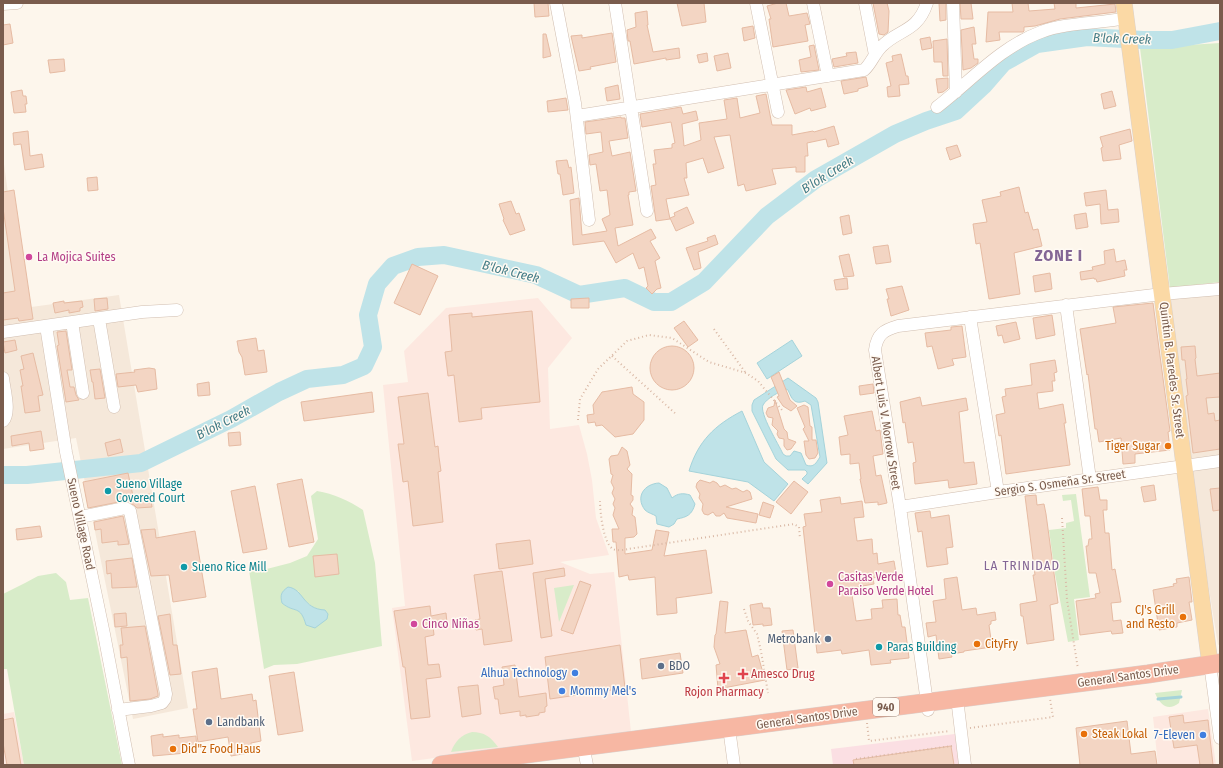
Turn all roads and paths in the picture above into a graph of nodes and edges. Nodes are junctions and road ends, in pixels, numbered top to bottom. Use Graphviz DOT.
graph roads {
  1 [pos="17,3"];
  2 [pos="556,3"];
  3 [pos="615,3"];
  4 [pos="756,3"];
  5 [pos="813,3"];
  6 [pos="865,3"];
  7 [pos="927,3"];
  8 [pos="953,3"];
  9 [pos="3,4"];
  10 [pos="1125,14"];
  11 [pos="875,55"];
  12 [pos="828,76"];
  13 [pos="773,84"];
  14 [pos="956,92"];
  15 [pos="631,106"];
  16 [pos="937,107"];
  17 [pos="778,112"];
  18 [pos="577,116"];
  19 [pos="647,211"];
  20 [pos="589,220"];
  21 [pos="1220,289"];
  22 [pos="1162,294"];
  23 [pos="1066,306"];
  24 [pos="177,310"];
  25 [pos="970,317"];
  26 [pos="99,319"];
  27 [pos="72,322"];
  28 [pos="46,326"];
  29 [pos="714,329"];
  30 [pos="3,332"];
  31 [pos="612,356"];
  32 [pos="746,373"];
  33 [pos="3,378"];
  34 [pos="84,393"];
  35 [pos="114,407"];
  36 [pos="782,410"];
  37 [pos="677,415"];
  38 [pos="578,420"];
  39 [pos="3,421"];
  40 [pos="1220,461"];
  41 [pos="1184,466"];
  42 [pos="1090,479"];
  43 [pos="998,492"];
  44 [pos="600,501"];
  45 [pos="900,507"];
  46 [pos="80,517"];
  47 [pos="1062,518"];
  48 [pos="800,539"];
  49 [pos="744,609"];
  50 [pos="1078,668"];
  51 [pos="1215,669"];
  52 [pos="768,693"];
  53 [pos="1050,697"];
  54 [pos="958,703"];
  55 [pos="928,707"];
  56 [pos="118,710"];
  57 [pos="866,719"];
  58 [pos="960,729"];
  59 [pos="729,733"];
  60 [pos="1220,738"];
  61 [pos="900,748"];
  62 [pos="952,752"];
  63 [pos="901,753"];
  64 [pos="856,759"];
  65 [pos="586,760"];
  66 [pos="129,765"];
  67 [pos="441,765"];
  68 [pos="522,765"];
  69 [pos="734,765"];
  70 [pos="965,765"];
  1 -- 9 [label="street"];
  2 -- 18 [label="street"];
  3 -- 15 [label="street"];
  4 -- 13 [label="street"];
  5 -- 12 [label="street"];
  6 -- 11 [label="street"];
  7 -- 11 [label="street"];
  8 -- 14 [label="street"];
  10 -- 14 [label="street"];
  10 -- 22 [label="main road, Quintin B. Paredes Sr. Street"];
  11 -- 12 [label="street"];
  12 -- 13 [label="street"];
  13 -- 15 [label="street"];
  13 -- 17 [label="street"];
  14 -- 16 [label="street"];
  15 -- 18 [label="street"];
  15 -- 19 [label="street"];
  18 -- 20 [label="street"];
  21 -- 22 [label="street, Albert Luis V. Morrow Street"];
  22 -- 23 [label="street, Albert Luis V. Morrow Street"];
  22 -- 41 [label="main road, Quintin B. Paredes Sr. Street"];
  23 -- 25 [label="street, Albert Luis V. Morrow Street"];
  23 -- 42 [label="street"];
  24 -- 26 [label="street"];
  25 -- 43 [label="street"];
  25 -- 45 [label="street, Albert Luis V. Morrow Street"];
  26 -- 27 [label="street"];
  26 -- 35 [label="street"];
  27 -- 28 [label="street"];
  27 -- 34 [label="street"];
  28 -- 30 [label="street"];
  28 -- 46 [label="street, Sueno Village Road"];
  29 -- 32 [label="path"];
  31 -- 32 [label="path"];
  31 -- 37 [label="path"];
  31 -- 38 [label="path"];
  32 -- 36 [label="path"];
  33 -- 39 [label="street"];
  40 -- 41 [label="street, Sergio S. Osmeña Sr. Street"];
  41 -- 42 [label="street, Sergio S. Osmeña Sr. Street"];
  41 -- 51 [label="main road, Quintin B. Paredes Sr. Street"];
  42 -- 43 [label="street, Sergio S. Osmeña Sr. Street"];
  43 -- 45 [label="street, Sergio S. Osmeña Sr. Street"];
  44 -- 48 [label="path"];
  45 -- 55 [label="street, Albert Luis V. Morrow Street"];
  46 -- 56 [label="street, Sueno Village Road"];
  46 -- 56 [label="street"];
  47 -- 50 [label="path"];
  49 -- 52 [label="path"];
  51 -- 53 [label="highway, General Santos Drive / 940"];
  51 -- 54 [label="highway, General Santos Drive / 940"];
  51 -- 60 [label="street, Quintin B. Paredes Sr. Street"];
  53 -- 54 [label="highway, General Santos Drive / 940"];
  53 -- 58 [label="path"];
  54 -- 55 [label="highway, General Santos Drive / 940"];
  54 -- 58 [label="street"];
  55 -- 57 [label="highway, General Santos Drive / 940"];
  55 -- 59 [label="highway, General Santos Drive / 940"];
  56 -- 66 [label="street, Sueno Village Road"];
  57 -- 58 [label="path"];
  57 -- 59 [label="highway, General Santos Drive / 940"];
  58 -- 70 [label="street"];
  59 -- 65 [label="highway, General Santos Drive / 940"];
  59 -- 67 [label="highway, General Santos Drive / 940"];
  59 -- 69 [label="street"];
  61 -- 63 [label="path"];
  62 -- 63 [label="path"];
  63 -- 64 [label="path"];
  65 -- 68 [label="highway, General Santos Drive / 940"];
}
